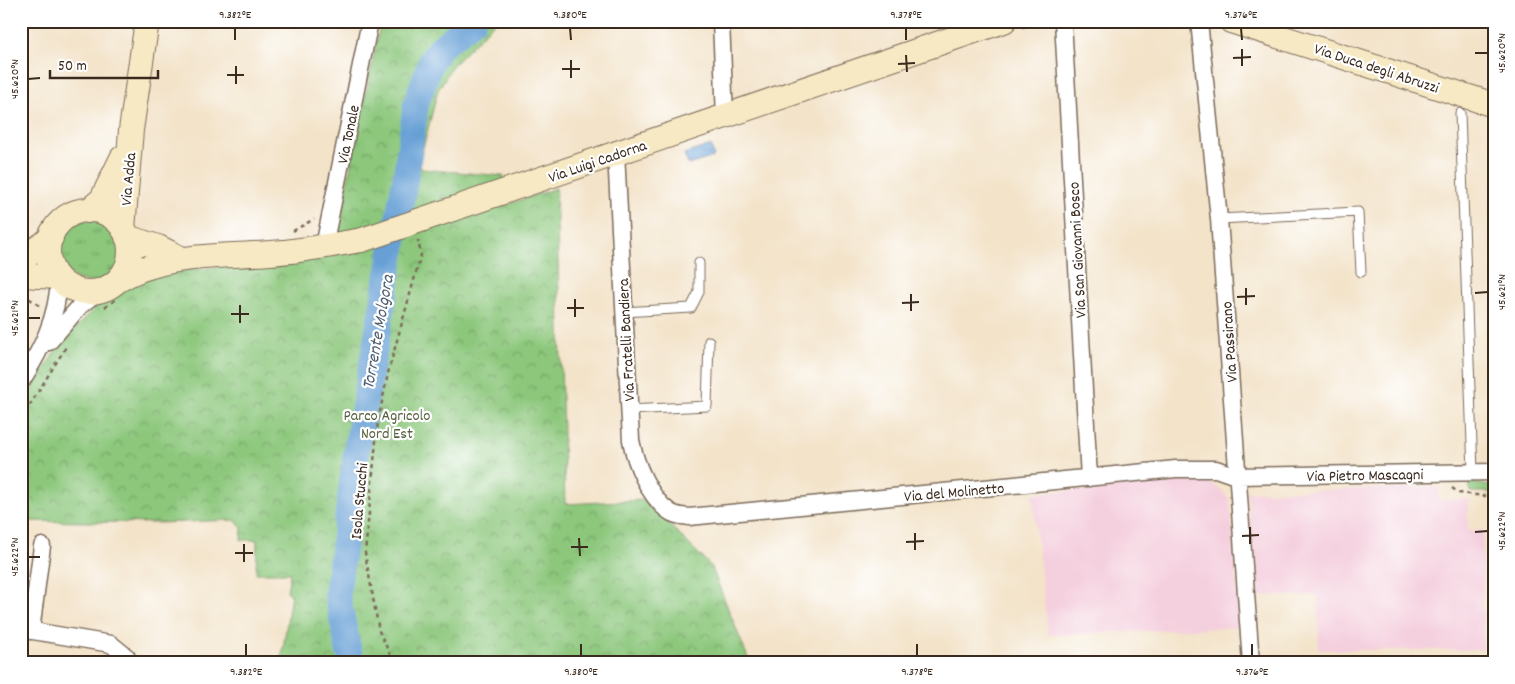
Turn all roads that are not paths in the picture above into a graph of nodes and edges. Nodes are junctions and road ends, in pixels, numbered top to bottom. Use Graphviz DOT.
graph roads {
  1 [pos="147,21"];
  2 [pos="370,21"];
  3 [pos="721,21"];
  4 [pos="1004,21"];
  5 [pos="1063,21"];
  6 [pos="1199,21"];
  7 [pos="1231,21"];
  8 [pos="1494,105"];
  9 [pos="1460,113"];
  10 [pos="725,118"];
  11 [pos="131,130"];
  12 [pos="616,153"];
  13 [pos="88,211"];
  14 [pos="1219,219"];
  15 [pos="125,233"];
  16 [pos="51,238"];
  17 [pos="324,246"];
  18 [pos="182,259"];
  19 [pos="21,260"];
  20 [pos="699,263"];
  21 [pos="1362,272"];
  22 [pos="21,275"];
  23 [pos="58,278"];
  24 [pos="108,286"];
  25 [pos="623,312"];
  26 [pos="708,340"];
  27 [pos="40,353"];
  28 [pos="21,382"];
  29 [pos="629,410"];
  30 [pos="1473,472"];
  31 [pos="1494,472"];
  32 [pos="1236,476"];
  33 [pos="1089,478"];
  34 [pos="672,514"];
  35 [pos="42,546"];
  36 [pos="26,630"];
  37 [pos="128,663"];
  38 [pos="1251,663"];
  1 -- 11 [label="street, Via Adda"];
  2 -- 17 [label="street, Via Tonale"];
  3 -- 10 [label="street"];
  4 -- 10 [label="street, Via Luigi Cadorna"];
  5 -- 33 [label="street, Via San Giovanni Bosco"];
  6 -- 14 [label="street, Via Passirano"];
  7 -- 8 [label="street, Via Duca degli Abruzzi"];
  9 -- 30 [label="lane"];
  10 -- 12 [label="street, Via Luigi Cadorna"];
  11 -- 13 [label="street, Via Adda"];
  11 -- 15 [label="street, Via Adda"];
  12 -- 17 [label="street, Via Luigi Cadorna"];
  12 -- 25 [label="street, Via Fratelli Bandiera"];
  13 -- 15 [label="street"];
  13 -- 16 [label="street"];
  14 -- 21 [label="lane"];
  14 -- 32 [label="street, Via Passirano"];
  15 -- 18 [label="street"];
  15 -- 24 [label="street"];
  16 -- 19 [label="street"];
  16 -- 23 [label="street"];
  17 -- 18 [label="street, Via Luigi Cadorna"];
  18 -- 24 [label="street, Via Luigi Cadorna"];
  20 -- 25 [label="lane"];
  22 -- 23 [label="street"];
  23 -- 24 [label="street"];
  23 -- 27 [label="street"];
  24 -- 27 [label="street"];
  25 -- 29 [label="street, Via Fratelli Bandiera"];
  26 -- 29 [label="lane"];
  27 -- 28 [label="street"];
  29 -- 34 [label="street, Via Fratelli Bandiera"];
  30 -- 31 [label="street, Via Pietro Mascagni"];
  30 -- 32 [label="street, Via Pietro Mascagni"];
  32 -- 33 [label="street, Via del Molinetto"];
  32 -- 38 [label="street, Via Passirano"];
  33 -- 34 [label="street, Via del Molinetto"];
  35 -- 36 [label="street"];
  36 -- 37 [label="street"];
}
